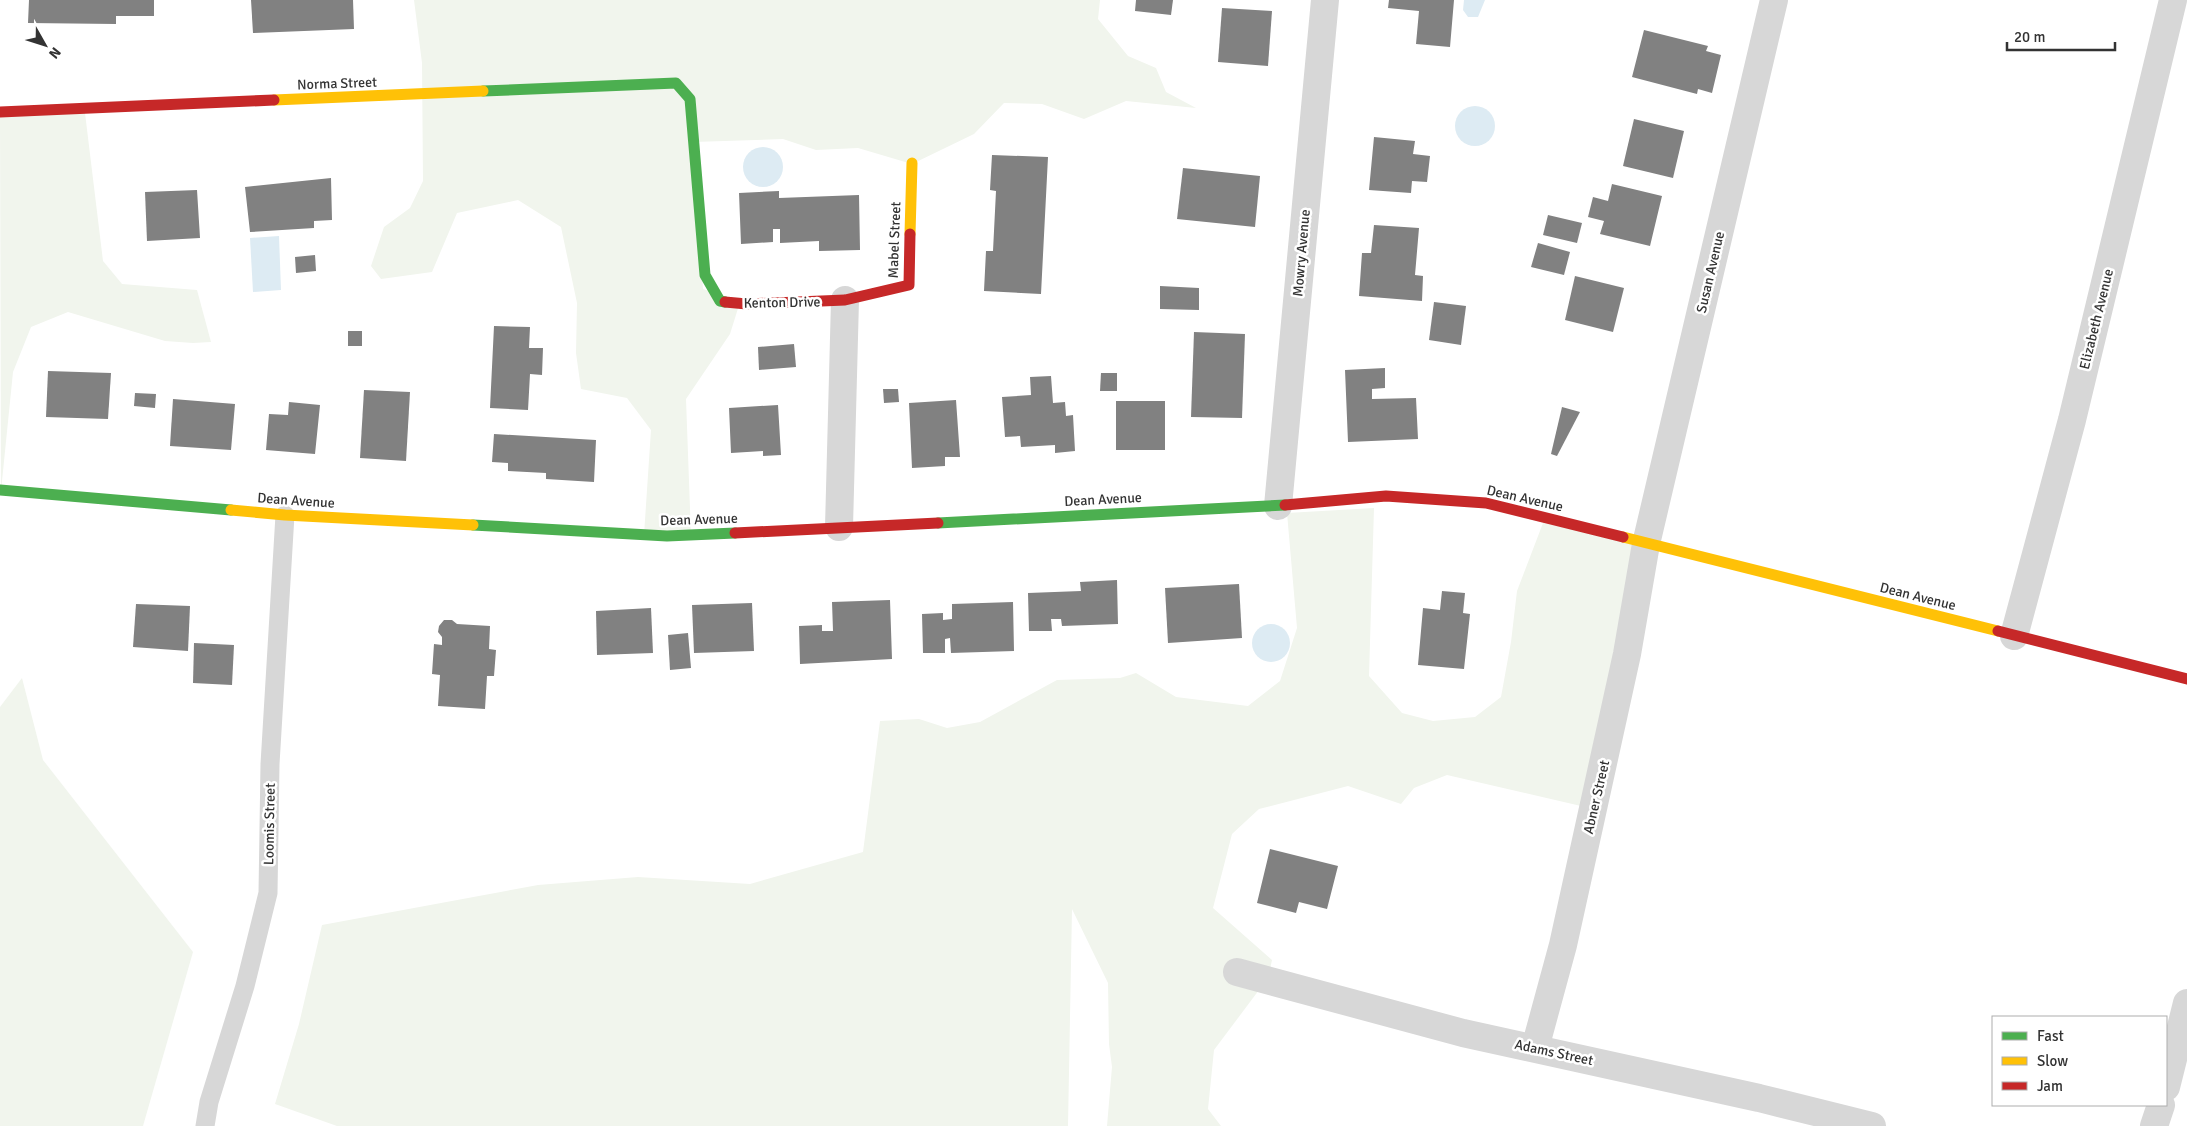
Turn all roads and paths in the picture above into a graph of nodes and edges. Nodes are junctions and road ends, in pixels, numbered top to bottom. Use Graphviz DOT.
graph roads {
  1 [pos="1324,0"];
  2 [pos="1774,0"];
  3 [pos="2173,0"];
  4 [pos="676,83"];
  5 [pos="0,112"];
  6 [pos="912,163"];
  7 [pos="845,300"];
  8 [pos="0,490"];
  9 [pos="1278,506"];
  10 [pos="286,515"];
  11 [pos="839,527"];
  12 [pos="1646,544"];
  13 [pos="2014,636"];
  14 [pos="2187,679"];
  15 [pos="1237,972"];
  16 [pos="2187,1004"];
  17 [pos="1534,1048"];
  18 [pos="2167,1083"];
  19 [pos="2161,1106"];
  20 [pos="205,1126"];
  21 [pos="1872,1126"];
  22 [pos="2154,1126"];
  1 -- 9 [label="street, Mowry Avenue"];
  2 -- 12 [label="street, Susan Avenue"];
  3 -- 13 [label="street, Elizabeth Avenue"];
  4 -- 5 [label="street, Norma Street"];
  4 -- 7 [label="street, Kenton Drive"];
  6 -- 7 [label="street, Mabel Street"];
  7 -- 11 [label="street"];
  8 -- 10 [label="street, Dean Avenue"];
  9 -- 11 [label="street, Dean Avenue"];
  9 -- 12 [label="street, Dean Avenue"];
  10 -- 11 [label="street, Dean Avenue"];
  10 -- 20 [label="lane, Loomis Street"];
  12 -- 13 [label="street, Dean Avenue"];
  12 -- 17 [label="street, Abner Street"];
  13 -- 14 [label="street, Dean Avenue"];
  15 -- 17 [label="street, Adams Street"];
  16 -- 18 [label="street"];
  17 -- 21 [label="street, Adams Street"];
  19 -- 22 [label="street"];
}
